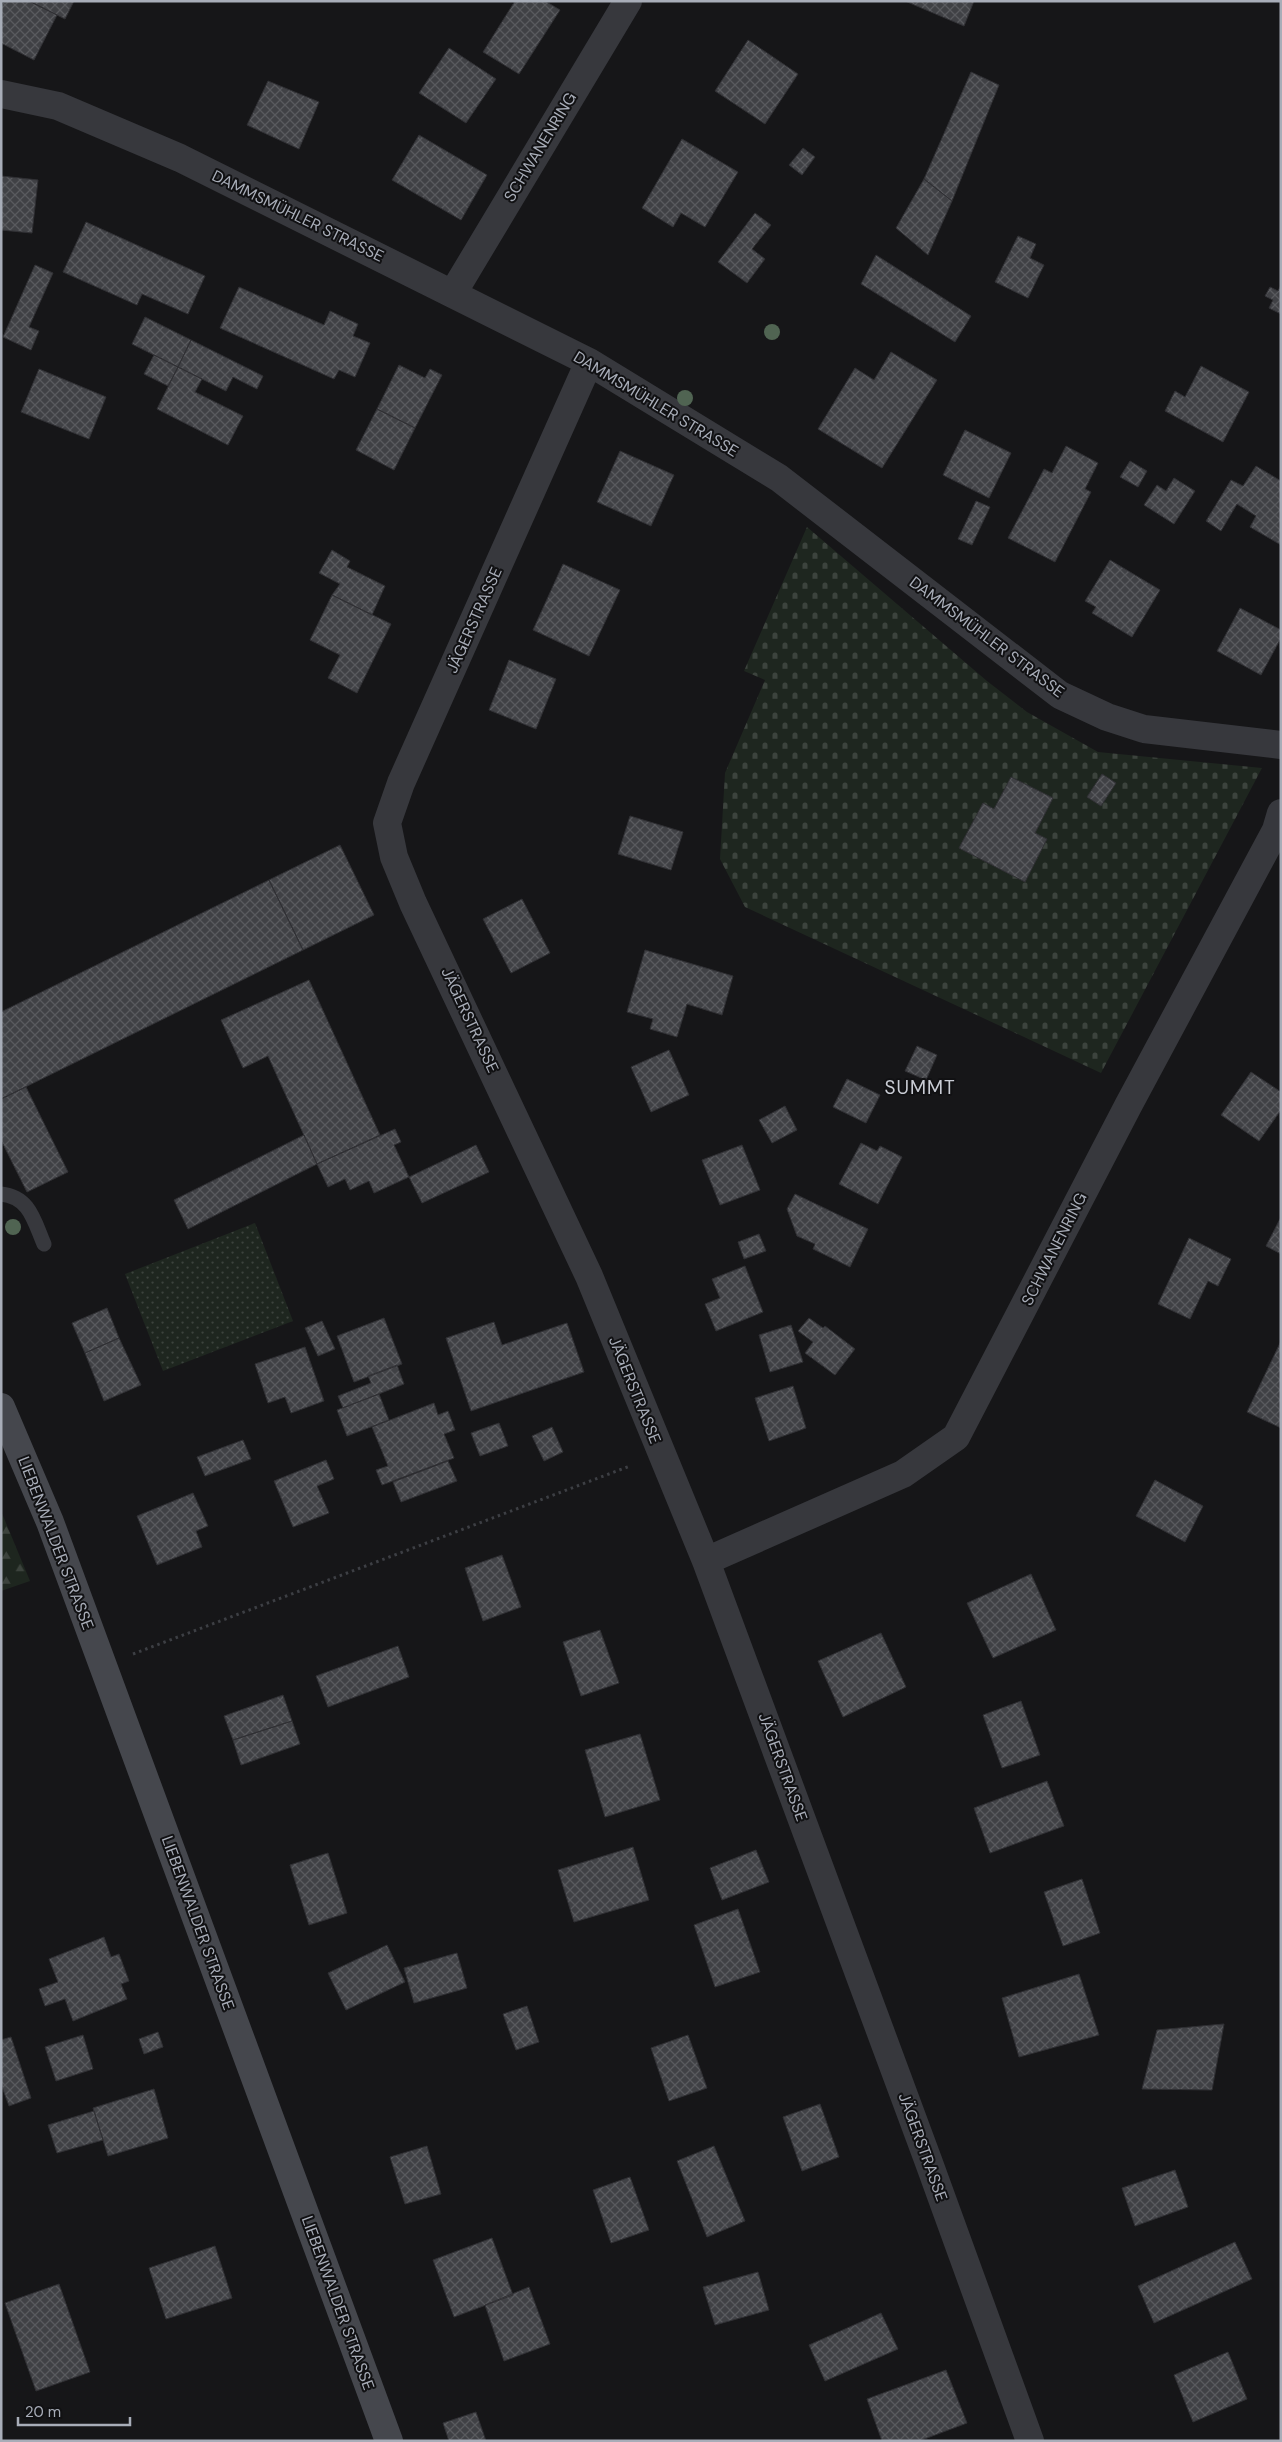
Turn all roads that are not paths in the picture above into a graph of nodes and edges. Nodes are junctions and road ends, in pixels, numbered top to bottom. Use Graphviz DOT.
graph roads {
  1 [pos="628,1"];
  2 [pos="1,94"];
  3 [pos="453,293"];
  4 [pos="589,362"];
  5 [pos="1281,745"];
  6 [pos="1281,813"];
  7 [pos="1,1194"];
  8 [pos="44,1244"];
  9 [pos="1,1407"];
  10 [pos="706,1561"];
  11 [pos="389,2441"];
  12 [pos="1030,2441"];
  1 -- 3 [label="street, SCHWANENRING"];
  2 -- 3 [label="street, DAMMSMÜHLER STRASSE"];
  3 -- 4 [label="street, DAMMSMÜHLER STRASSE"];
  4 -- 5 [label="street, DAMMSMÜHLER STRASSE"];
  4 -- 10 [label="street, JÄGERSTRASSE"];
  6 -- 10 [label="street, SCHWANENRING"];
  7 -- 8 [label="lane"];
  9 -- 11 [label="main road, LIEBENWALDER STRASSE"];
  10 -- 12 [label="street, JÄGERSTRASSE"];
}
